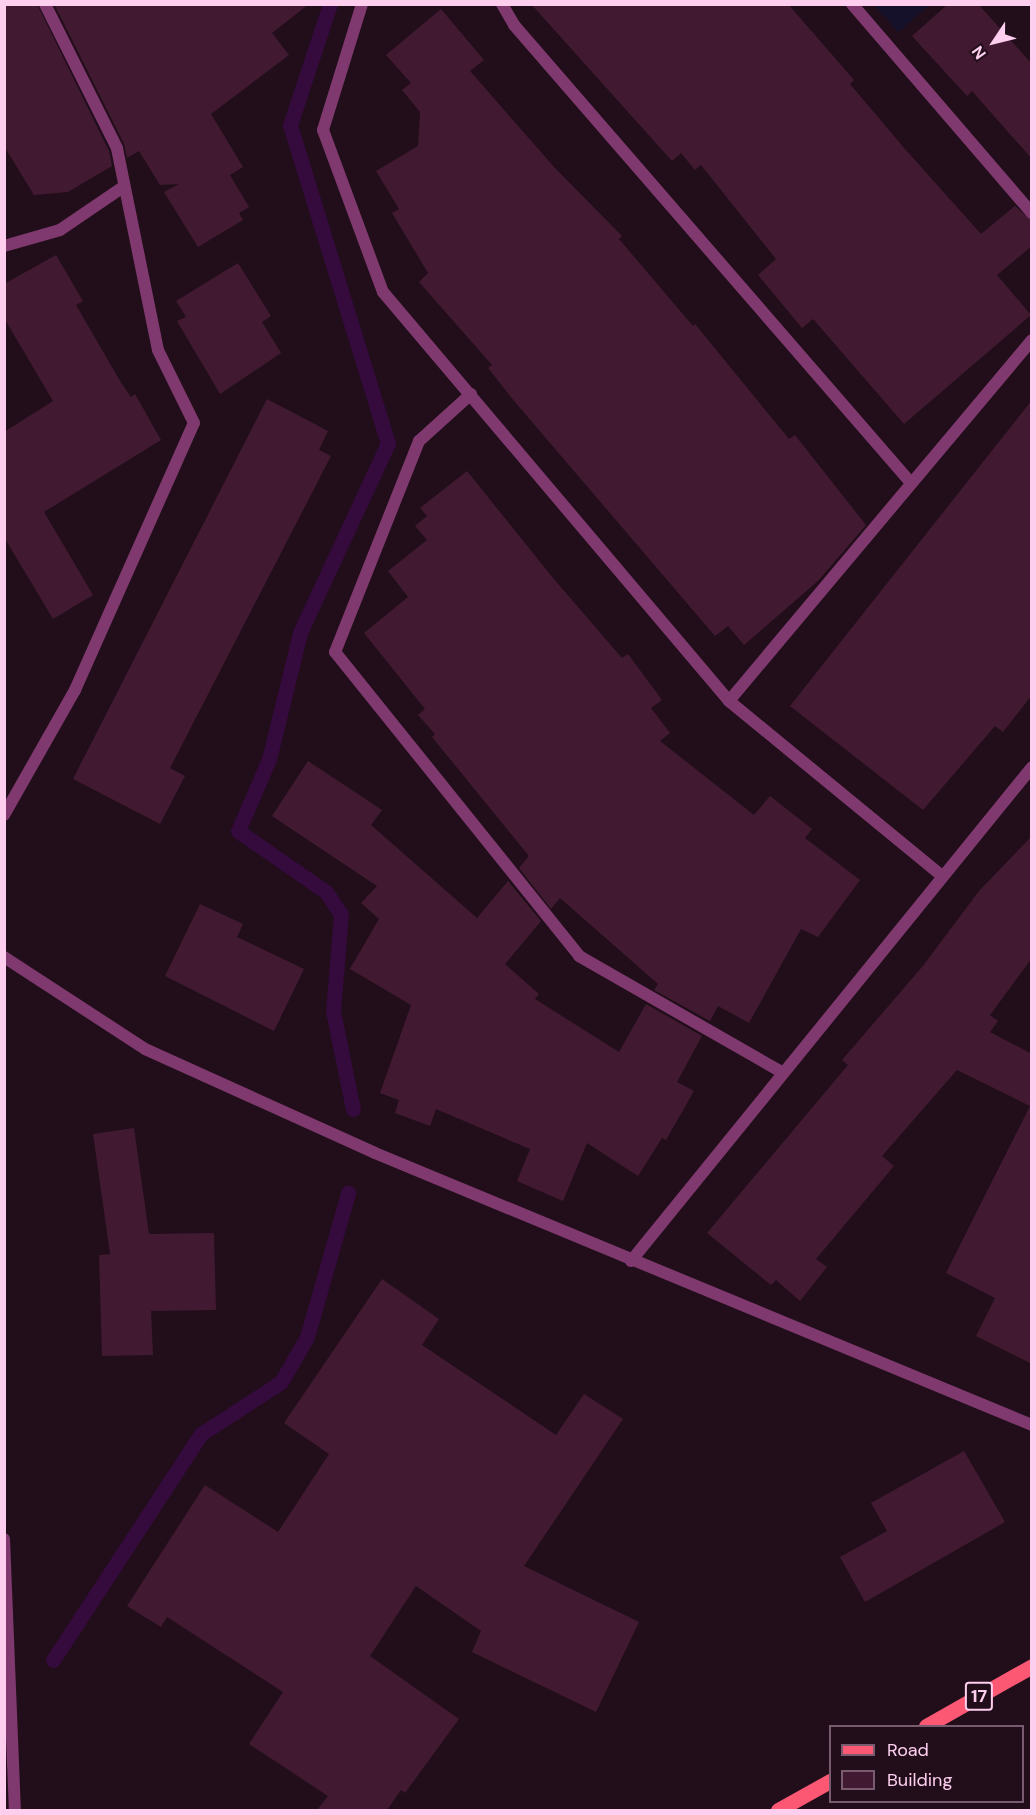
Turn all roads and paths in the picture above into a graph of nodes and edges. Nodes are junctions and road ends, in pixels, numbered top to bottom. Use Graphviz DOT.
graph roads {
  1 [pos="45,4"];
  2 [pos="362,4"];
  3 [pos="502,4"];
  4 [pos="852,4"];
  5 [pos="123,187"];
  6 [pos="1032,213"];
  7 [pos="4,246"];
  8 [pos="1032,339"];
  9 [pos="471,394"];
  10 [pos="911,483"];
  11 [pos="729,701"];
  12 [pos="1032,767"];
  13 [pos="4,816"];
  14 [pos="940,875"];
  15 [pos="4,957"];
  16 [pos="783,1072"];
  17 [pos="631,1261"];
  18 [pos="1032,1425"];
  19 [pos="4,1539"];
  20 [pos="1032,1666"];
  21 [pos="8,1716"];
  22 [pos="928,1725"];
  23 [pos="829,1782"];
  24 [pos="15,1810"];
  25 [pos="778,1810"];
  1 -- 5 [label="street"];
  2 -- 9 [label="street"];
  3 -- 10 [label="street"];
  4 -- 6 [label="street"];
  5 -- 7 [label="street"];
  5 -- 13 [label="street"];
  8 -- 10 [label="street"];
  9 -- 11 [label="street"];
  9 -- 16 [label="street"];
  10 -- 11 [label="street"];
  11 -- 14 [label="street"];
  12 -- 14 [label="street"];
  14 -- 16 [label="street"];
  15 -- 17 [label="street"];
  16 -- 17 [label="street"];
  17 -- 18 [label="street"];
  19 -- 21 [label="street"];
  20 -- 22 [label="main road, 17"];
  21 -- 24 [label="street"];
  23 -- 25 [label="main road"];
}
